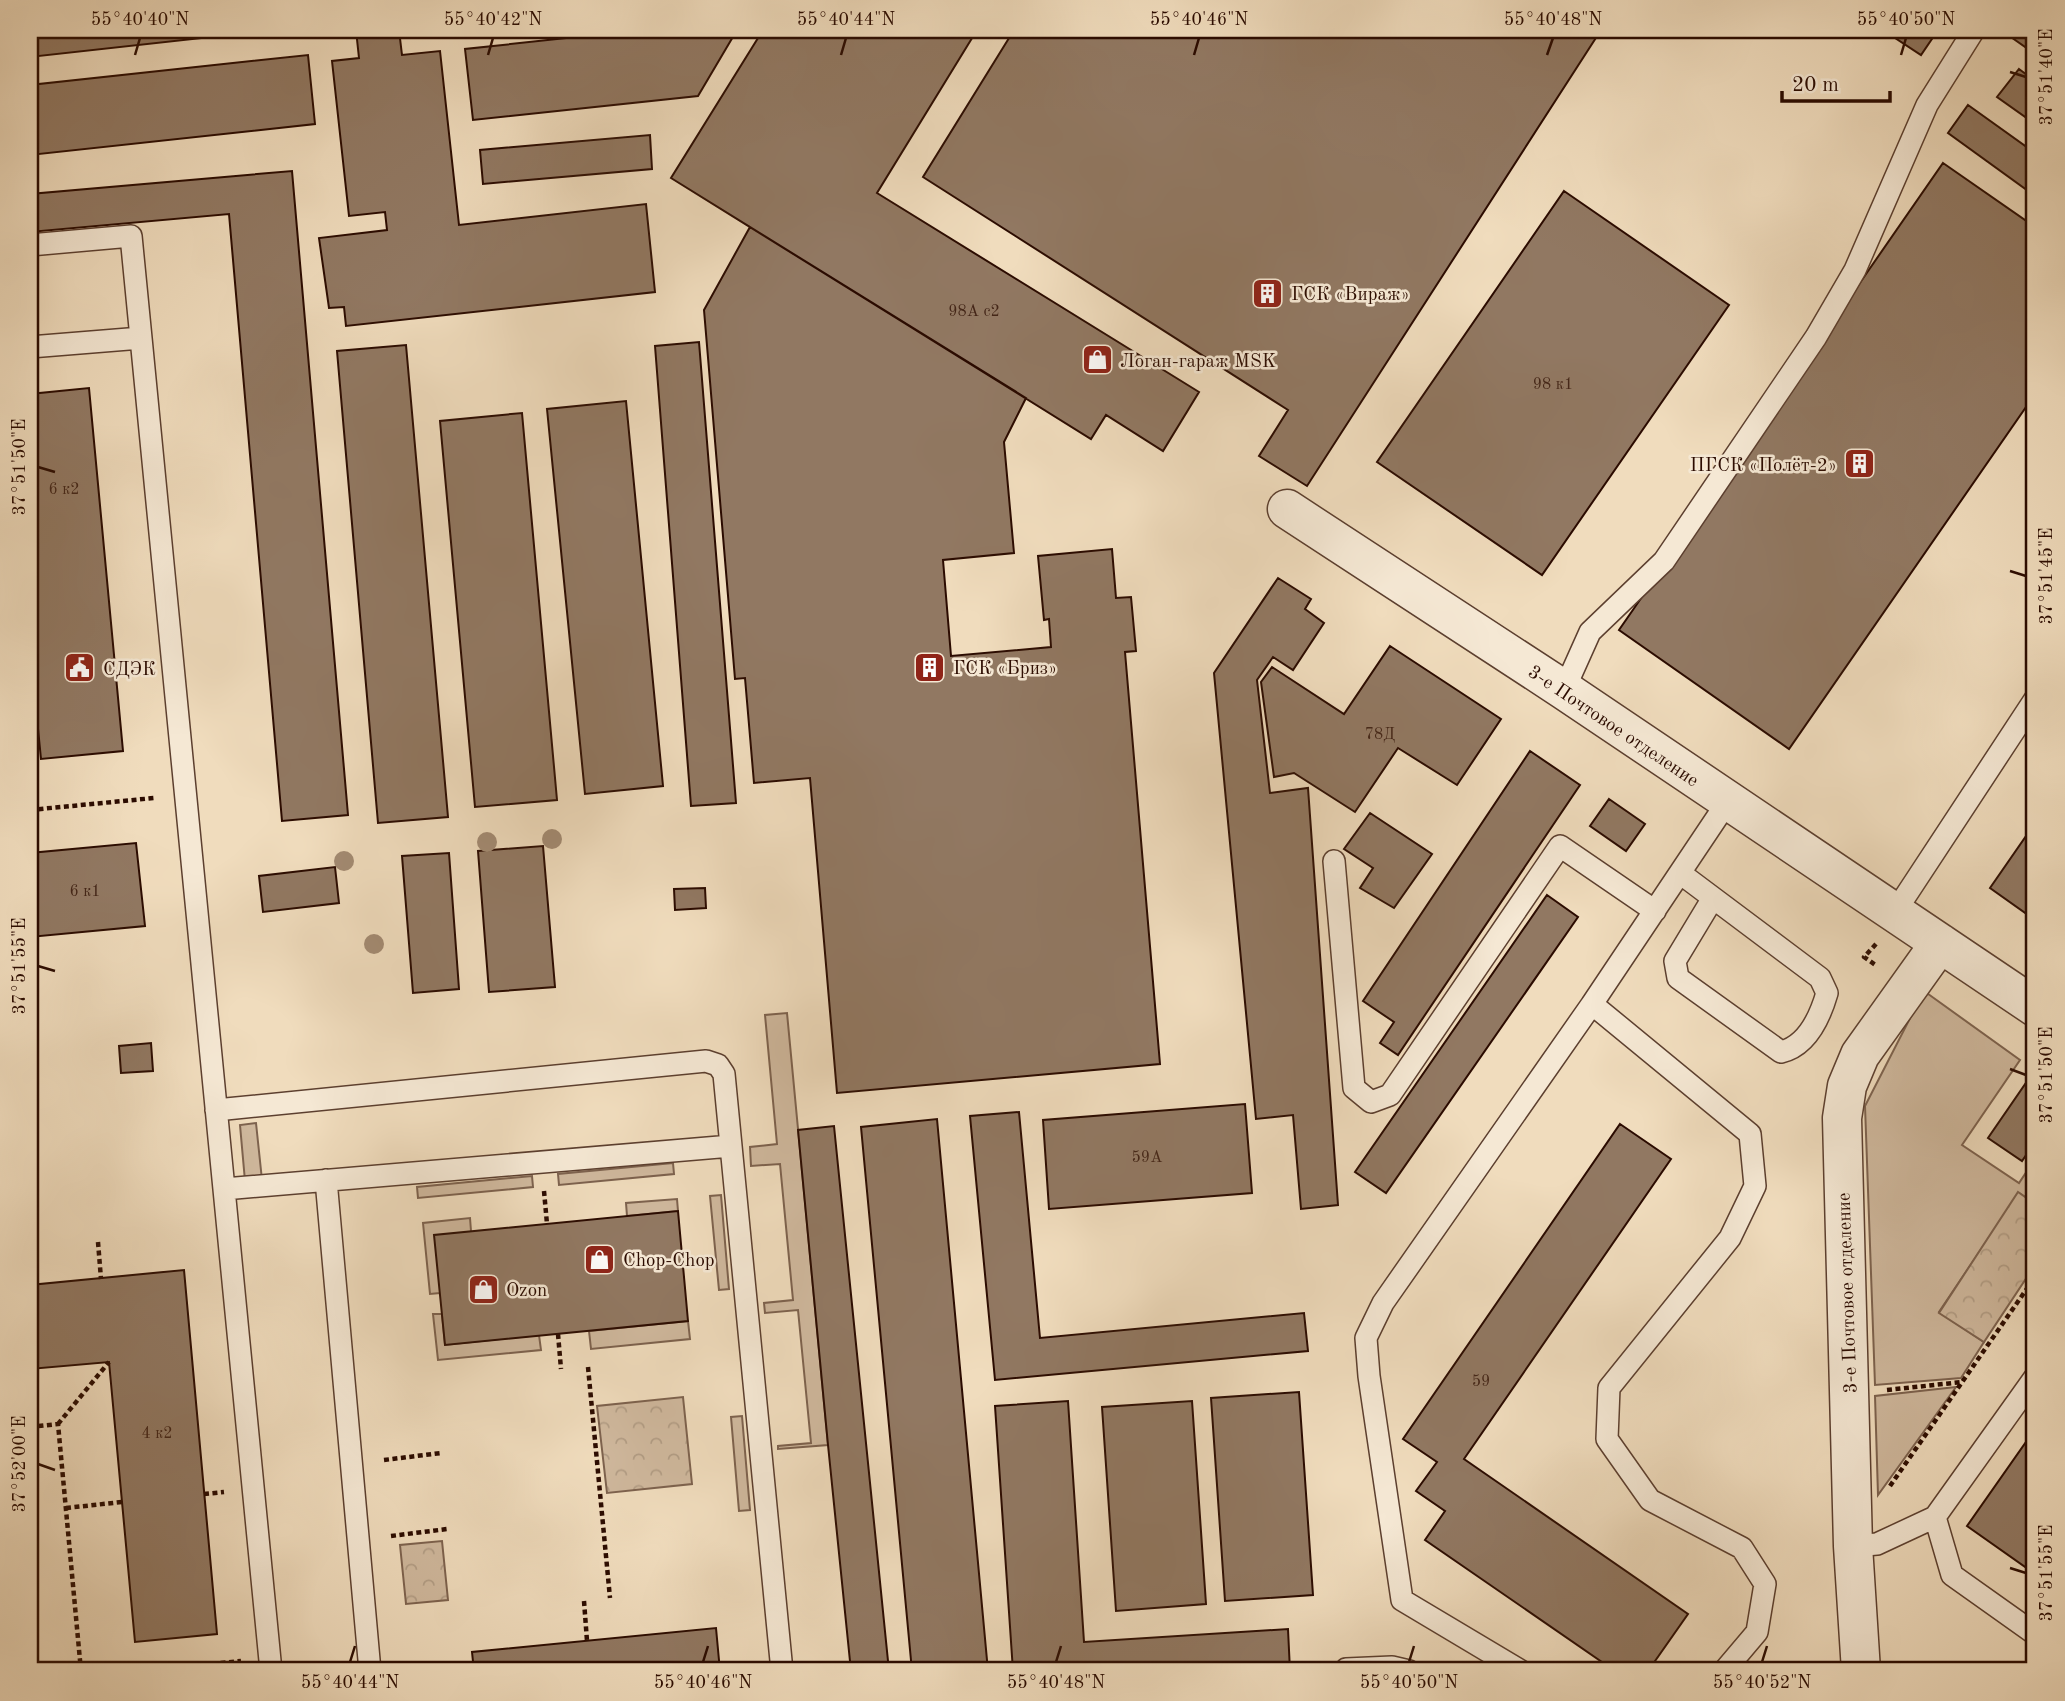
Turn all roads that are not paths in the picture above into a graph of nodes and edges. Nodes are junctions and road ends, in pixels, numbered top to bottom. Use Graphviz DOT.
graph roads {
  1 [pos="1974,30"];
  2 [pos="30,246"];
  3 [pos="141,338"];
  4 [pos="30,347"];
  5 [pos="1287,509"];
  6 [pos="1564,691"];
  7 [pos="2035,699"];
  8 [pos="1727,801"];
  9 [pos="1334,861"];
  10 [pos="1680,873"];
  11 [pos="1713,898"];
  12 [pos="1654,911"];
  13 [pos="1895,912"];
  14 [pos="1940,943"];
  15 [pos="1592,1004"];
  16 [pos="2035,1007"];
  17 [pos="216,1110"];
  18 [pos="731,1146"];
  19 [pos="326,1180"];
  20 [pos="224,1189"];
  21 [pos="2035,1377"];
  22 [pos="1935,1517"];
  23 [pos="1853,1546"];
  24 [pos="2035,1634"];
  25 [pos="270,1665"];
  26 [pos="1346,1669"];
  27 [pos="370,1671"];
  28 [pos="782,1671"];
  29 [pos="1409,1671"];
  30 [pos="1521,1671"];
  31 [pos="1724,1671"];
  32 [pos="1861,1671"];
  1 -- 6 [label="lane"];
  2 -- 3 [label="lane"];
  3 -- 4 [label="lane"];
  3 -- 17 [label="lane"];
  5 -- 6 [label="street, 3-е Почтовое отделение"];
  6 -- 8 [label="street, 3-е Почтовое отделение"];
  7 -- 13 [label="lane"];
  8 -- 10 [label="lane"];
  8 -- 13 [label="street, 3-е Почтовое отделение"];
  9 -- 12 [label="lane"];
  10 -- 11 [label="lane"];
  10 -- 12 [label="lane"];
  11 -- 11 [label="lane"];
  12 -- 15 [label="lane"];
  13 -- 14 [label="street, 3-е Почтовое отделение"];
  14 -- 16 [label="street, 3-е Почтовое отделение"];
  14 -- 23 [label="street, 3-е Почтовое отделение"];
  15 -- 30 [label="lane"];
  15 -- 31 [label="lane"];
  17 -- 18 [label="lane"];
  17 -- 20 [label="lane"];
  18 -- 19 [label="lane"];
  18 -- 28 [label="lane"];
  19 -- 20 [label="lane"];
  19 -- 27 [label="lane"];
  20 -- 25 [label="lane"];
  21 -- 22 [label="lane"];
  22 -- 23 [label="lane"];
  22 -- 24 [label="lane"];
  23 -- 32 [label="street, 3-е Почтовое отделение"];
  26 -- 29 [label="lane"];
}
